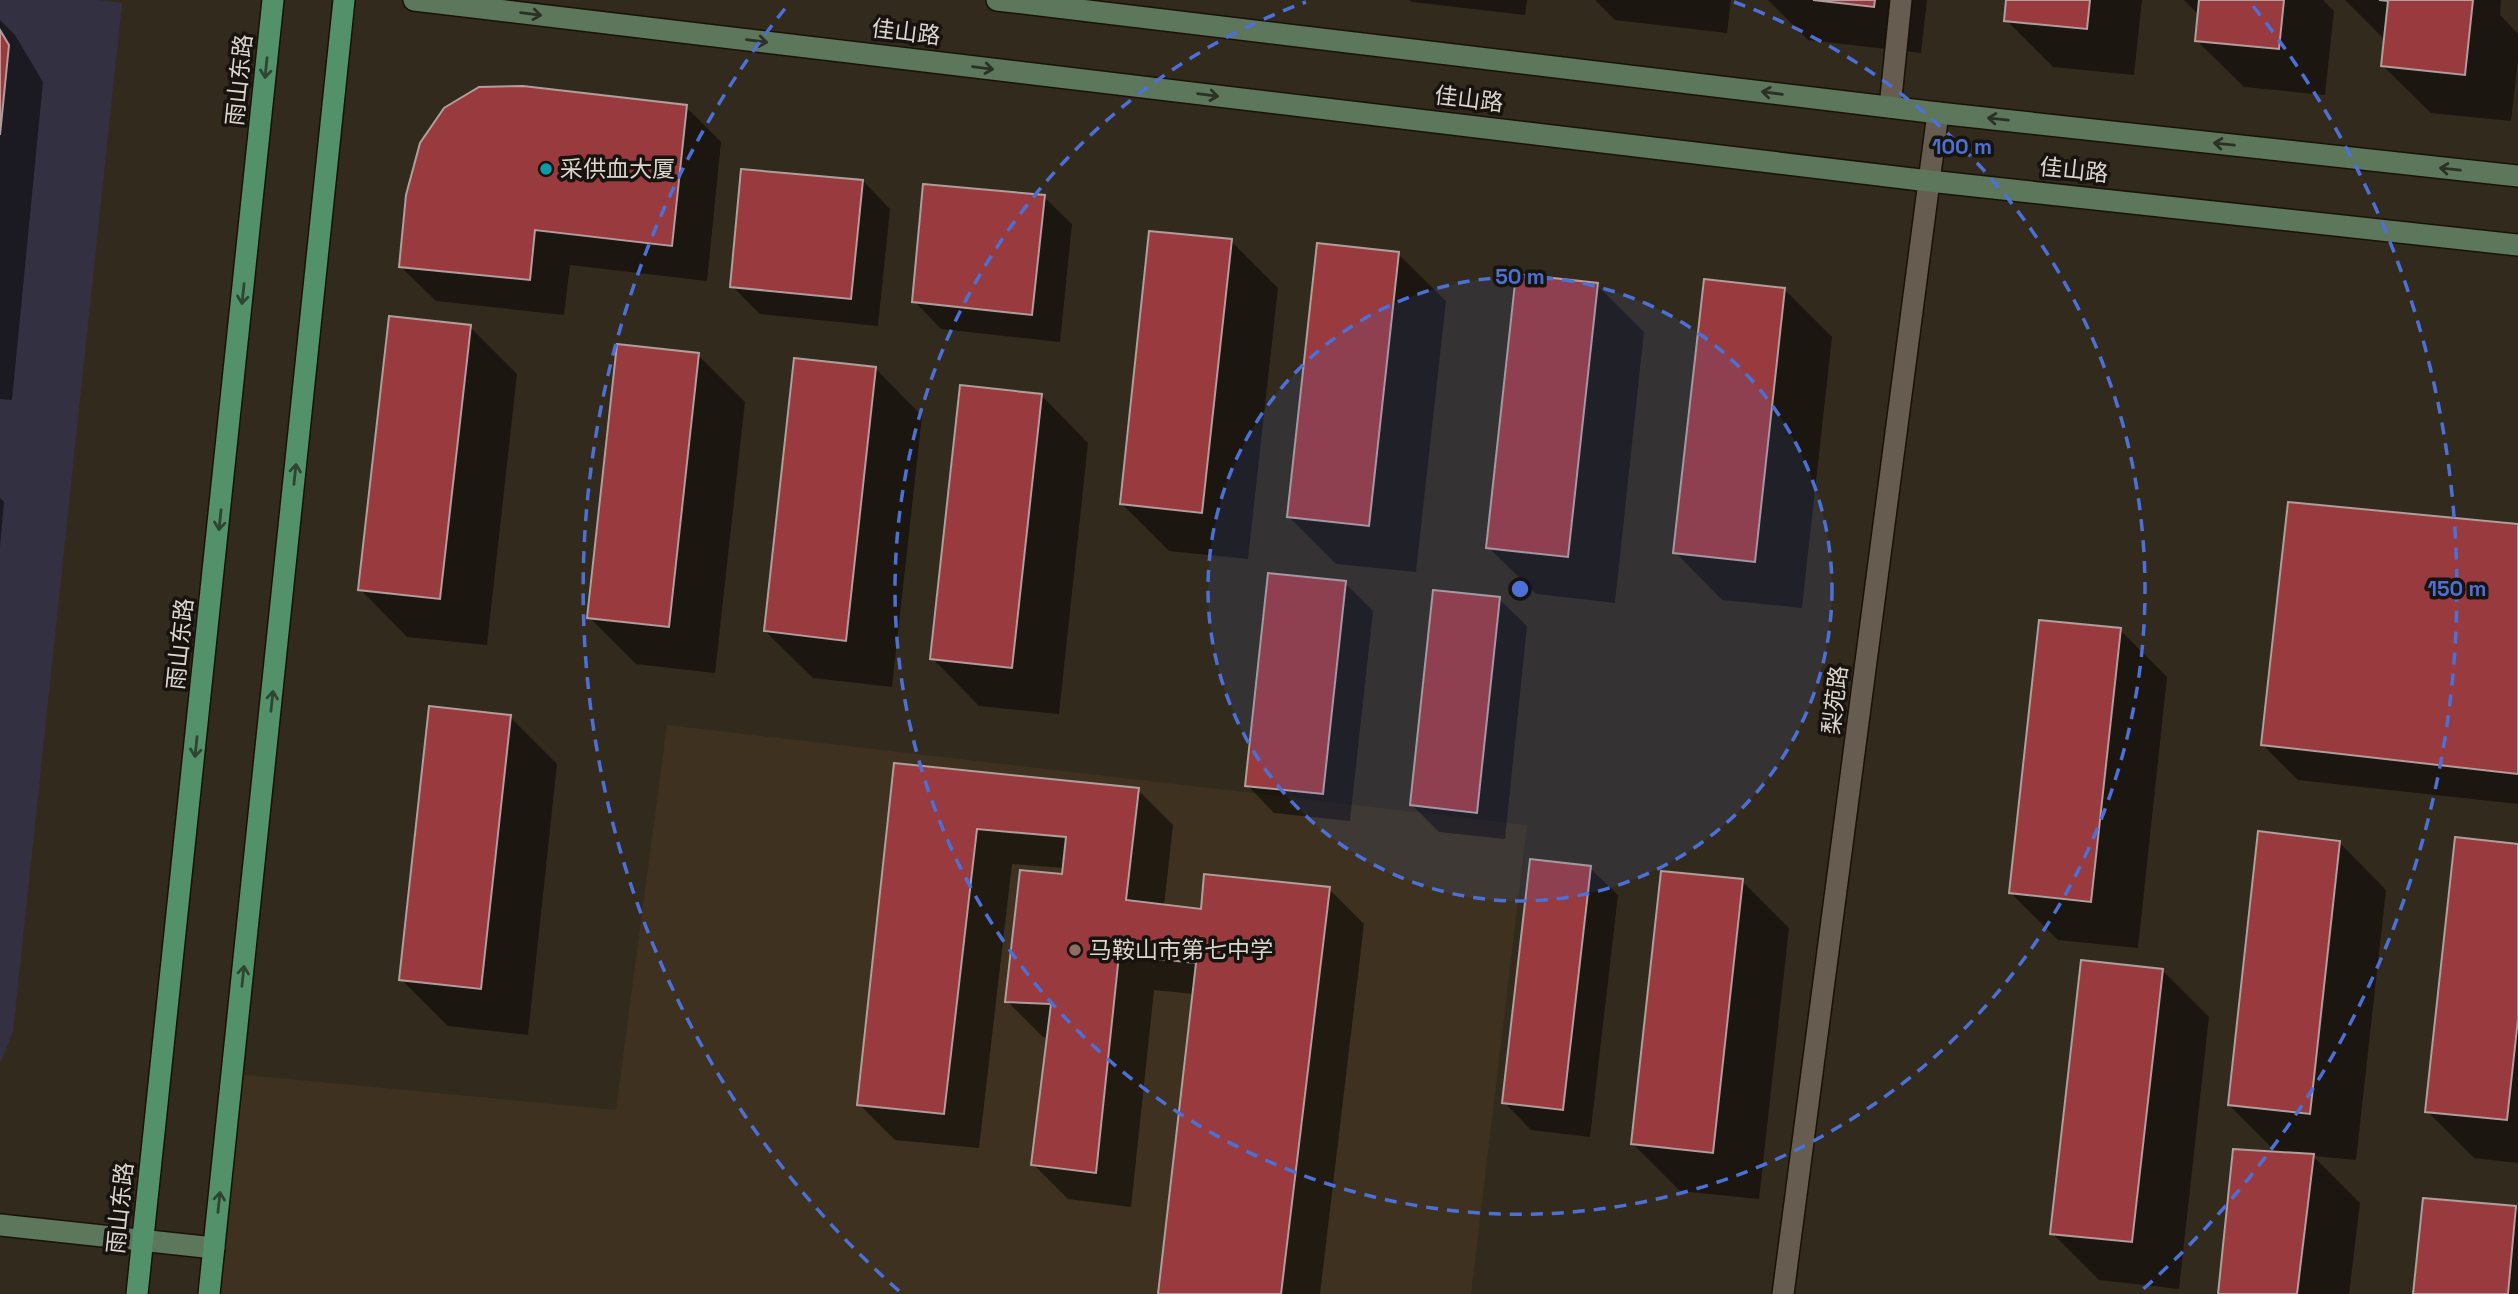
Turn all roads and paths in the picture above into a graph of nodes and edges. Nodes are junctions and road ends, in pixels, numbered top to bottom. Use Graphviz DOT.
graph roads {
  1 [pos="274,0"];
  2 [pos="344,0"];
  3 [pos="414,0"];
  4 [pos="997,0"];
  5 [pos="1901,0"];
  6 [pos="1889,107"];
  7 [pos="1938,113"];
  8 [pos="2518,176"];
  9 [pos="1929,181"];
  10 [pos="2518,245"];
  11 [pos="0,1225"];
  12 [pos="143,1241"];
  13 [pos="214,1248"];
  14 [pos="137,1294"];
  15 [pos="209,1294"];
  16 [pos="1783,1294"];
  1 -- 12 [label="main road, 雨山东路, one-way"];
  13 -- 2 [label="main road, one-way"];
  3 -- 9 [label="street, 佳山路, one-way"];
  6 -- 4 [label="street, 佳山路, one-way"];
  5 -- 6 [label="street"];
  6 -- 7 [label="street, 佳山路"];
  8 -- 7 [label="street, 佳山路, one-way"];
  7 -- 9 [label="street, 梨苑路"];
  9 -- 10 [label="street, 佳山路"];
  9 -- 16 [label="street, 梨苑路"];
  11 -- 12 [label="street"];
  12 -- 13 [label="street"];
  12 -- 14 [label="main road, 雨山东路"];
  13 -- 15 [label="main road"];
}
